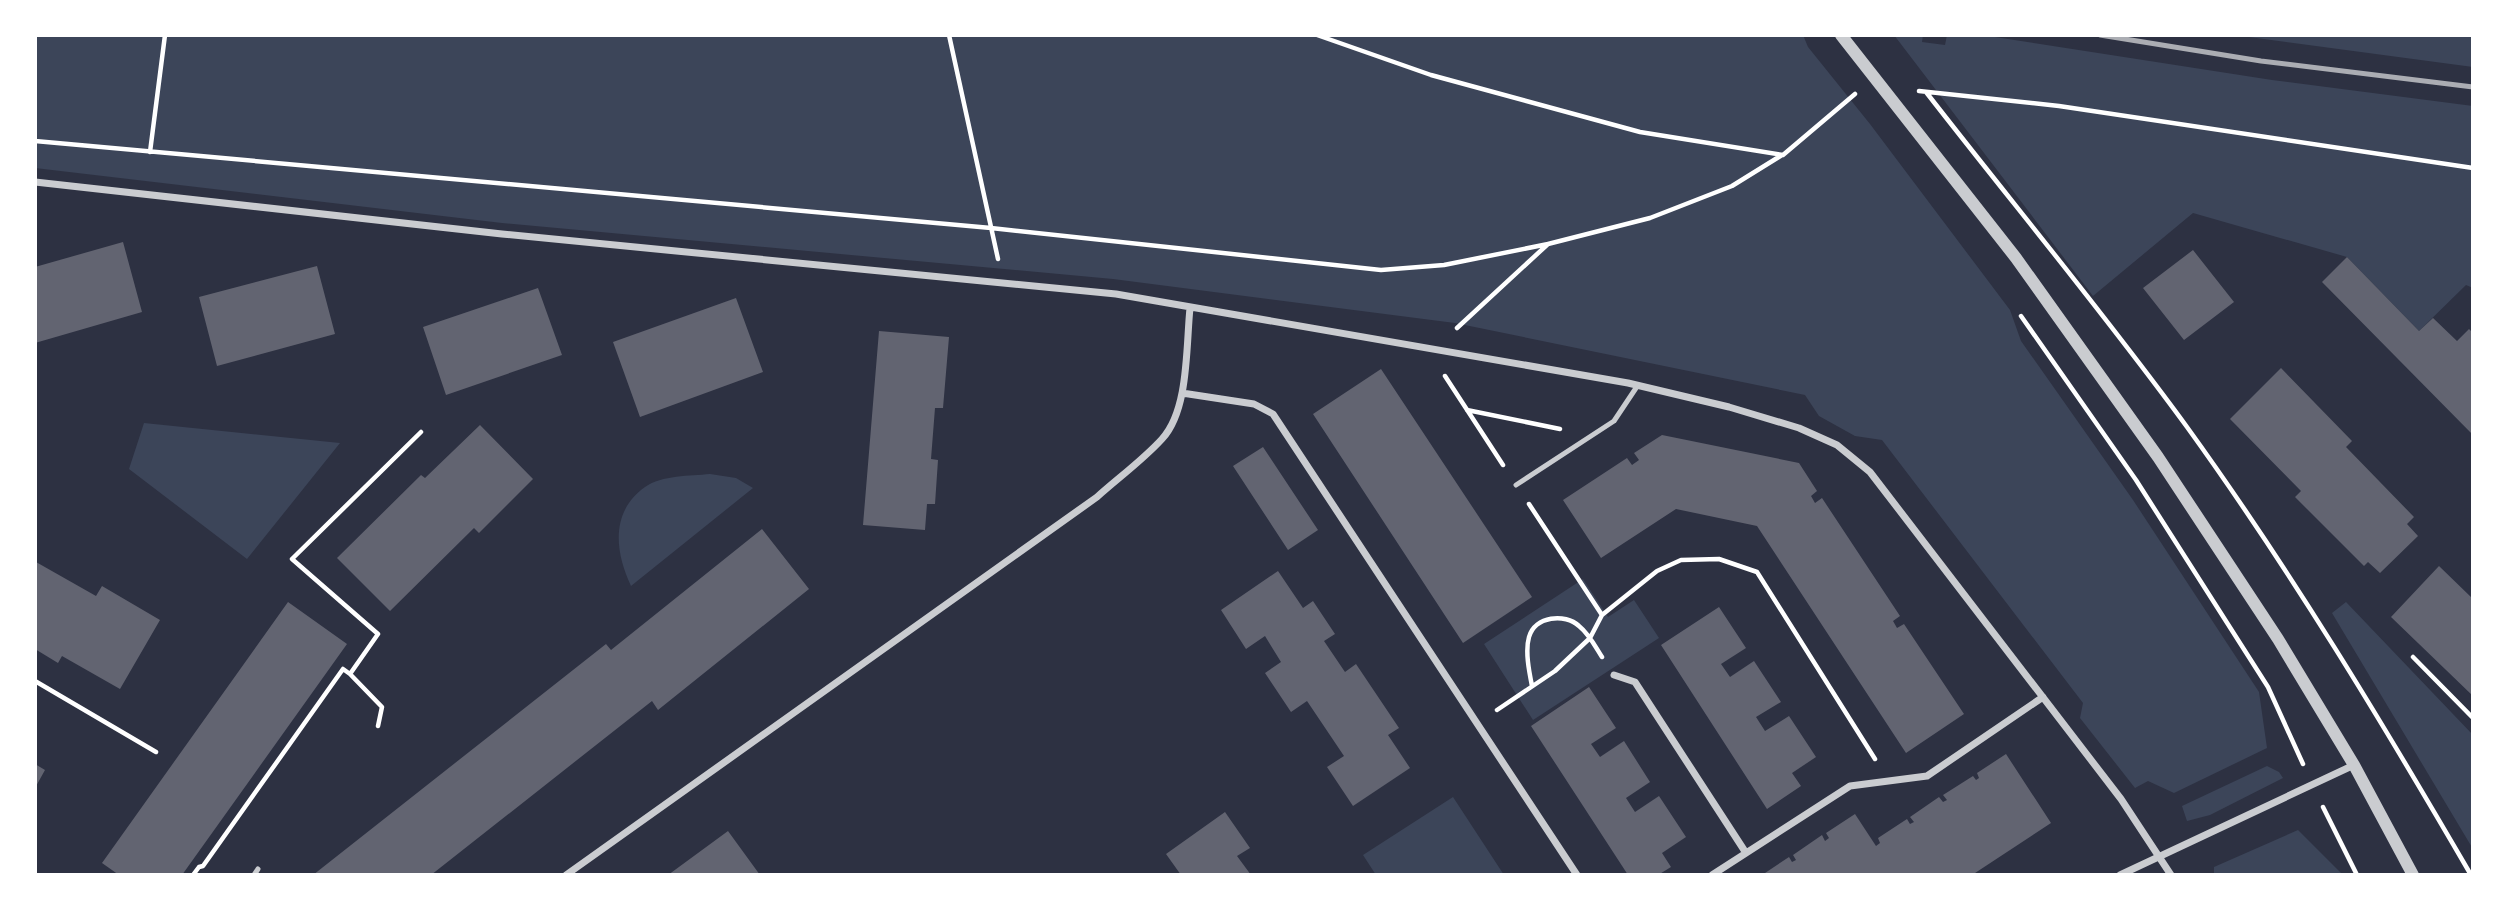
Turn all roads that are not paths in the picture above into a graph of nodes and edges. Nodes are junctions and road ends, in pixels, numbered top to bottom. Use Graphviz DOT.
graph roads {
  1 [pos="1841,35"];
  2 [pos="35,183"];
  3 [pos="1190,308"];
  4 [pos="1638,385"];
  5 [pos="1182,393"];
  6 [pos="1516,485"];
  7 [pos="1614,675"];
  8 [pos="2043,697"];
  9 [pos="2354,765"];
  10 [pos="1746,853"];
  11 [pos="2160,856"];
  12 [pos="258,869"];
  13 [pos="254,875"];
  14 [pos="566,875"];
  15 [pos="1577,875"];
  16 [pos="1712,875"];
  17 [pos="2120,875"];
  18 [pos="2171,875"];
  19 [pos="2413,875"];
  1 -- 9 [label="street"];
  2 -- 3 [label="street"];
  3 -- 4 [label="street"];
  3 -- 5 [label="street"];
  4 -- 6 [label="lane"];
  4 -- 8 [label="street"];
  5 -- 14 [label="street"];
  5 -- 15 [label="street"];
  7 -- 10 [label="street"];
  8 -- 10 [label="street"];
  8 -- 11 [label="street"];
  9 -- 11 [label="street"];
  9 -- 19 [label="street"];
  10 -- 16 [label="street"];
  11 -- 17 [label="street"];
  11 -- 18 [label="street"];
  12 -- 13 [label="lane"];
}
